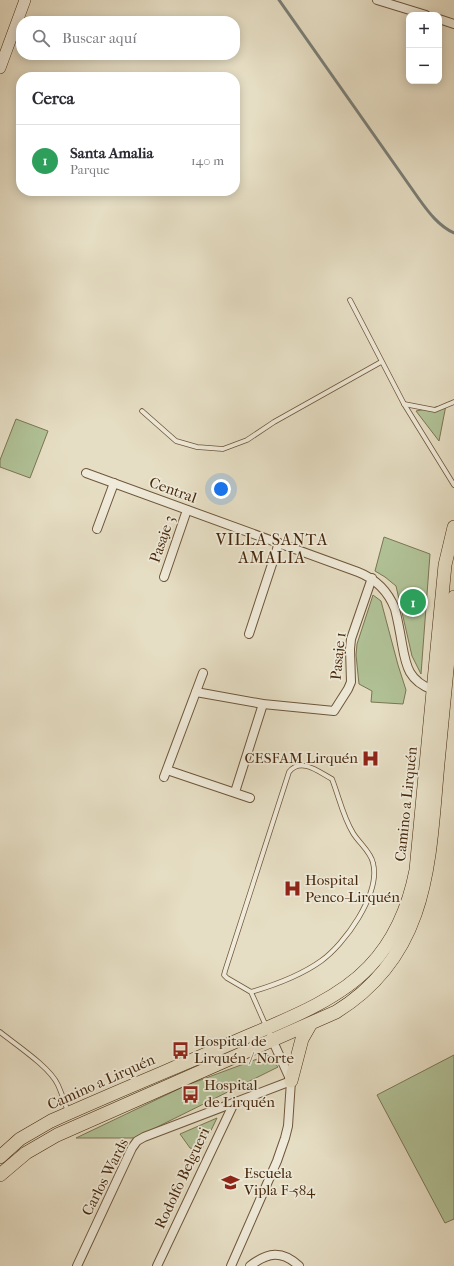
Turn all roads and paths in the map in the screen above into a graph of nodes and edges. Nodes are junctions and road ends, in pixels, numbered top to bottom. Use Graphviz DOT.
graph roads {
  1 [pos="25,0"];
  2 [pos="377,0"];
  3 [pos="416,12"];
  4 [pos="19,16"];
  5 [pos="442,20"];
  6 [pos="16,24"];
  7 [pos="454,24"];
  8 [pos="0,68"];
  9 [pos="350,300"];
  10 [pos="381,362"];
  11 [pos="454,402"];
  12 [pos="404,404"];
  13 [pos="142,411"];
  14 [pos="86,474"];
  15 [pos="114,483"];
  16 [pos="454,484"];
  17 [pos="187,510"];
  18 [pos="454,528"];
  19 [pos="97,530"];
  20 [pos="279,543"];
  21 [pos="164,577"];
  22 [pos="372,578"];
  23 [pos="454,597"];
  24 [pos="249,634"];
  25 [pos="203,673"];
  26 [pos="433,690"];
  27 [pos="196,692"];
  28 [pos="263,704"];
  29 [pos="235,792"];
  30 [pos="250,798"];
  31 [pos="251,992"];
  32 [pos="310,1025"];
  33 [pos="267,1028"];
  34 [pos="0,1032"];
  35 [pos="273,1041"];
  36 [pos="291,1081"];
  37 [pos="234,1103"];
  38 [pos="68,1113"];
  39 [pos="0,1157"];
  40 [pos="0,1175"];
  41 [pos="77,1266"];
  42 [pos="157,1266"];
  43 [pos="231,1266"];
  44 [pos="250,1266"];
  45 [pos="299,1266"];
  1 -- 4 [label="street"];
  2 -- 3 [label="street"];
  5 -- 7 [label="street"];
  6 -- 8 [label="street"];
  9 -- 10 [label="lane"];
  10 -- 12 [label="lane"];
  10 -- 13 [label="lane"];
  11 -- 12 [label="lane"];
  12 -- 16 [label="lane"];
  14 -- 15 [label="street, Central"];
  15 -- 17 [label="street, Central"];
  15 -- 19 [label="street"];
  17 -- 20 [label="street, Central"];
  17 -- 21 [label="street, Pasaje 3"];
  18 -- 26 [label="main road, Camino a Lirquén"];
  20 -- 22 [label="street, Central"];
  20 -- 24 [label="street"];
  22 -- 26 [label="street, Central"];
  22 -- 28 [label="street, Pasaje 1"];
  23 -- 32 [label="main road, Camino a Lirquén"];
  25 -- 27 [label="street"];
  26 -- 33 [label="main road, Camino a Lirquén"];
  27 -- 28 [label="street"];
  27 -- 29 [label="street"];
  28 -- 29 [label="street"];
  29 -- 30 [label="street"];
  31 -- 31 [label="lane"];
  31 -- 33 [label="lane"];
  32 -- 35 [label="main road, Camino a Lirquén"];
  32 -- 36 [label="main road"];
  33 -- 35 [label="street"];
  33 -- 38 [label="main road, Camino a Lirquén"];
  34 -- 38 [label="lane"];
  35 -- 36 [label="street"];
  35 -- 40 [label="main road, Camino a Lirquén"];
  36 -- 37 [label="street, Carlos Wards"];
  36 -- 43 [label="street"];
  37 -- 41 [label="street, Carlos Wards"];
  37 -- 42 [label="street, Rodolfo Belgueri"];
  38 -- 39 [label="main road, Camino a Lirquén"];
  44 -- 45 [label="street"];
}
